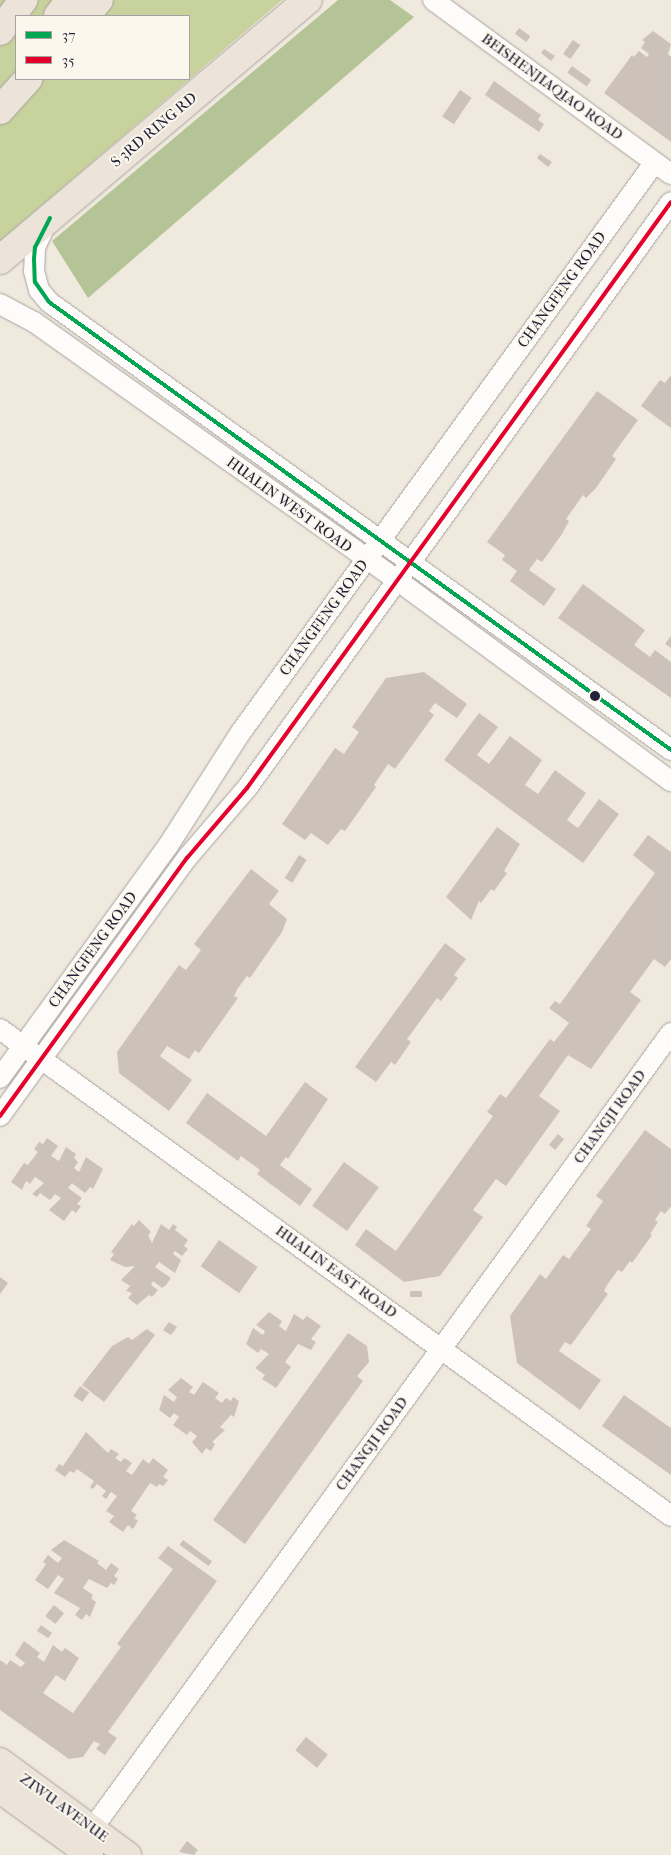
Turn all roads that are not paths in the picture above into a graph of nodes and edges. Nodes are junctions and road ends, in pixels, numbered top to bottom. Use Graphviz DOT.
graph roads {
  1 [pos="23,0"];
  2 [pos="70,0"];
  3 [pos="99,0"];
  4 [pos="308,0"];
  5 [pos="433,0"];
  6 [pos="59,15"];
  7 [pos="85,15"];
  8 [pos="0,30"];
  9 [pos="15,71"];
  10 [pos="27,80"];
  11 [pos="0,91"];
  12 [pos="0,110"];
  13 [pos="663,168"];
  14 [pos="671,202"];
  15 [pos="50,218"];
  16 [pos="0,260"];
  17 [pos="0,304"];
  18 [pos="380,540"];
  19 [pos="366,560"];
  20 [pos="410,562"];
  21 [pos="397,580"];
  22 [pos="671,750"];
  23 [pos="671,781"];
  24 [pos="0,1029"];
  25 [pos="671,1033"];
  26 [pos="23,1046"];
  27 [pos="41,1059"];
  28 [pos="0,1078"];
  29 [pos="0,1116"];
  30 [pos="442,1348"];
  31 [pos="671,1516"];
  32 [pos="0,1762"];
  33 [pos="0,1790"];
  34 [pos="84,1846"];
  35 [pos="128,1855"];
  1 -- 8 [label="highway"];
  2 -- 6 [label="highway"];
  3 -- 7 [label="highway"];
  4 -- 15 [label="highway, S 3RD RING RD"];
  5 -- 13 [label="street, BEISHENJIAQIAO ROAD"];
  9 -- 11 [label="highway"];
  10 -- 12 [label="highway"];
  13 -- 18 [label="street, CHANGFENG ROAD"];
  14 -- 20 [label="street, CHANGFENG ROAD"];
  15 -- 16 [label="highway, S 3RD RING RD"];
  15 -- 18 [label="street, HUALIN WEST ROAD"];
  17 -- 19 [label="street, HUALIN WEST ROAD"];
  18 -- 19 [label="street, CHANGFENG ROAD"];
  18 -- 20 [label="street, HUALIN WEST ROAD"];
  19 -- 21 [label="street, HUALIN WEST ROAD"];
  19 -- 26 [label="street, CHANGFENG ROAD"];
  20 -- 21 [label="street, CHANGFENG ROAD"];
  20 -- 22 [label="street, HUALIN WEST ROAD"];
  21 -- 23 [label="street, HUALIN WEST ROAD"];
  21 -- 27 [label="street, CHANGFENG ROAD"];
  24 -- 26 [label="street, HUALIN EAST ROAD"];
  25 -- 30 [label="street, CHANGJI ROAD"];
  26 -- 27 [label="street, HUALIN EAST ROAD"];
  26 -- 28 [label="street, CHANGFENG ROAD"];
  27 -- 29 [label="street, CHANGFENG ROAD"];
  27 -- 30 [label="street, HUALIN EAST ROAD"];
  30 -- 31 [label="street, HUALIN EAST ROAD"];
  30 -- 34 [label="street, CHANGJI ROAD"];
  32 -- 34 [label="main road, ZIWU AVENUE"];
  33 -- 34 [label="main road, ZIWU AVENUE"];
  34 -- 35 [label="main road, ZIWU AVENUE"];
}
